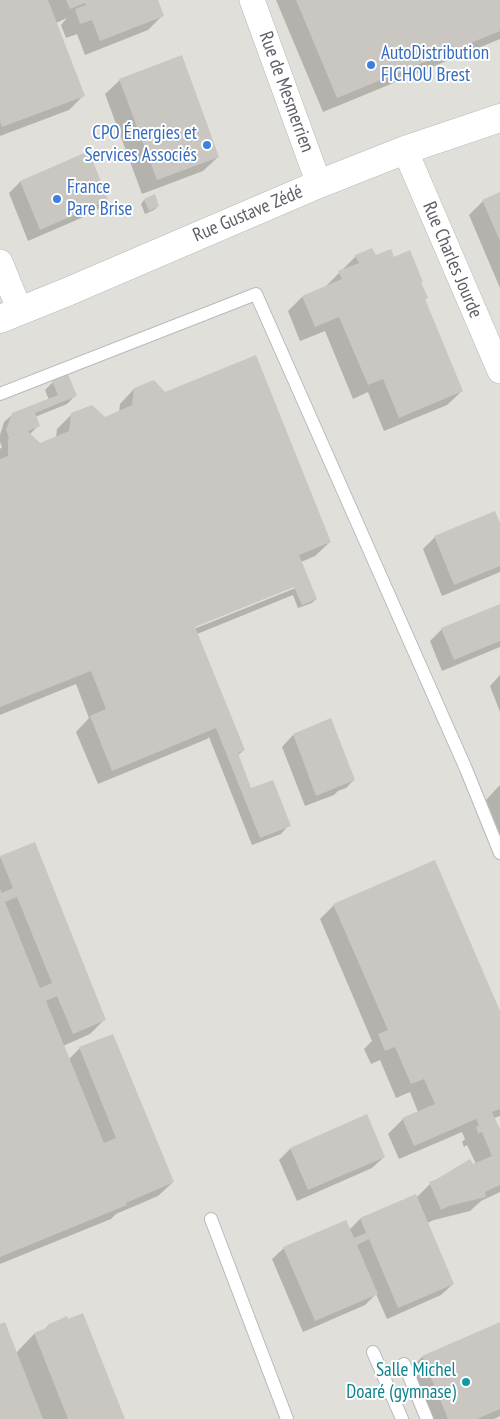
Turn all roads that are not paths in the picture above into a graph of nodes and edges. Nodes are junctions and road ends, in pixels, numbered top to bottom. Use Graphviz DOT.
graph roads {
  1 [pos="252,0"];
  2 [pos="500,118"];
  3 [pos="405,150"];
  4 [pos="319,184"];
  5 [pos="0,262"];
  6 [pos="10,315"];
  7 [pos="500,371"];
  8 [pos="0,394"];
  9 [pos="500,853"];
  10 [pos="211,1219"];
  11 [pos="373,1352"];
  12 [pos="404,1364"];
  13 [pos="288,1419"];
  14 [pos="402,1419"];
  15 [pos="427,1419"];
  1 -- 4 [label="street, Rue de Mesmerrien"];
  2 -- 3 [label="street, Rue Gustave Zédé"];
  3 -- 4 [label="street, Rue Gustave Zédé"];
  3 -- 7 [label="street, Rue Charles Jourde"];
  4 -- 6 [label="street, Rue Gustave Zédé"];
  5 -- 6 [label="street"];
  8 -- 9 [label="lane"];
  10 -- 13 [label="lane"];
  11 -- 14 [label="lane"];
  12 -- 15 [label="lane"];
}
